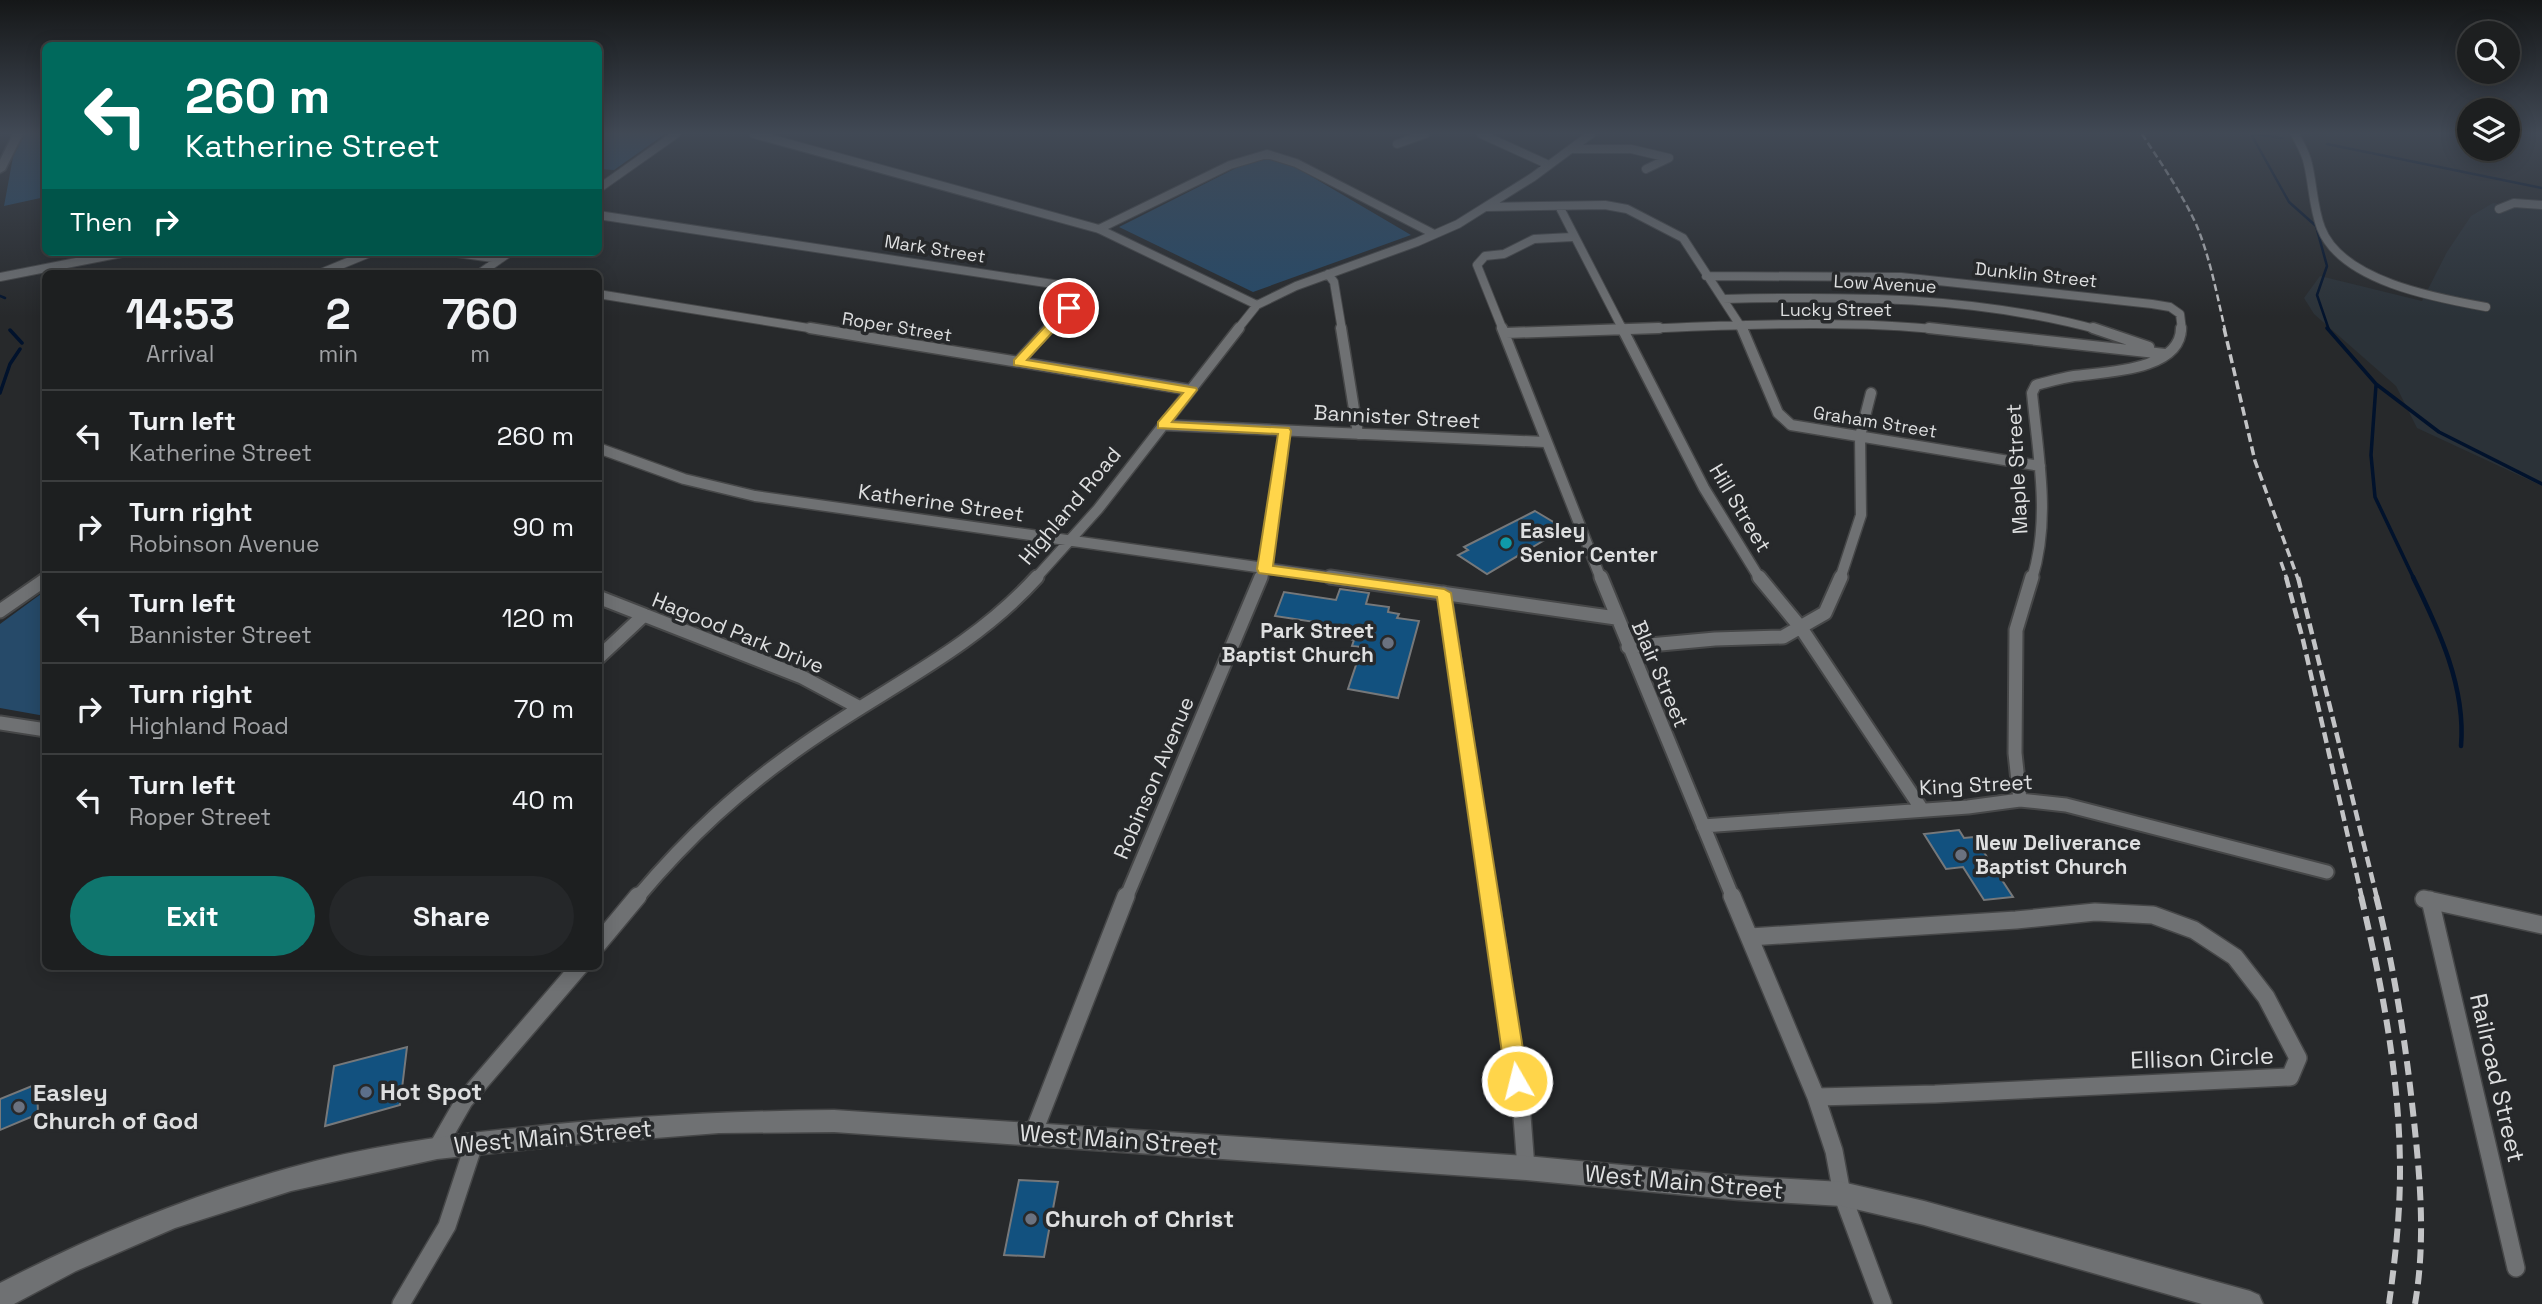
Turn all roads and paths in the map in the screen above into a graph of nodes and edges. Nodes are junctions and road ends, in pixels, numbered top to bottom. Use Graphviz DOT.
graph roads {
  1 [pos="974,195"];
  2 [pos="1169,195"];
  3 [pos="1358,195"];
  4 [pos="1504,195"];
  5 [pos="2312,195"];
  6 [pos="2542,205"];
  7 [pos="1559,206"];
  8 [pos="1486,207"];
  9 [pos="2499,209"];
  10 [pos="602,216"];
  11 [pos="1099,229"];
  12 [pos="1434,234"];
  13 [pos="1572,237"];
  14 [pos="79,256"];
  15 [pos="107,256"];
  16 [pos="362,256"];
  17 [pos="479,256"];
  18 [pos="504,256"];
  19 [pos="500,259"];
  20 [pos="76,262"];
  21 [pos="328,270"];
  22 [pos="484,270"];
  23 [pos="1328,274"];
  24 [pos="1706,276"];
  25 [pos="0,277"];
  26 [pos="602,295"];
  27 [pos="1723,299"];
  28 [pos="1257,305"];
  29 [pos="2486,307"];
  30 [pos="1741,326"];
  31 [pos="1623,330"];
  32 [pos="1506,333"];
  33 [pos="2165,354"];
  34 [pos="1018,362"];
  35 [pos="1191,390"];
  36 [pos="1871,393"];
  37 [pos="1163,425"];
  38 [pos="1285,431"];
  39 [pos="1358,434"];
  40 [pos="1860,436"];
  41 [pos="1545,442"];
  42 [pos="602,450"];
  43 [pos="2040,466"];
  44 [pos="1073,540"];
  45 [pos="1265,569"];
  46 [pos="42,582"];
  47 [pos="1444,593"];
  48 [pos="602,599"];
  49 [pos="0,611"];
  50 [pos="644,615"];
  51 [pos="1616,618"];
  52 [pos="1801,628"];
  53 [pos="1628,647"];
  54 [pos="602,654"];
  55 [pos="860,708"];
  56 [pos="0,723"];
  57 [pos="42,729"];
  58 [pos="2020,800"];
  59 [pos="1921,808"];
  60 [pos="1703,826"];
  61 [pos="2327,872"];
  62 [pos="2542,925"];
  63 [pos="1750,937"];
  64 [pos="602,939"];
  65 [pos="577,970"];
  66 [pos="1816,1097"];
  67 [pos="1033,1134"];
  68 [pos="474,1144"];
  69 [pos="437,1148"];
  70 [pos="1526,1168"];
  71 [pos="1842,1194"];
  72 [pos="2516,1268"];
  73 [pos="0,1297"];
  74 [pos="401,1304"];
  75 [pos="1883,1304"];
  76 [pos="2250,1304"];
  1 -- 11 [label="street"];
  2 -- 11 [label="street"];
  3 -- 12 [label="street"];
  4 -- 8 [label="street, Highland Road"];
  5 -- 29 [label="street"];
  6 -- 9 [label="street"];
  7 -- 8 [label="street, Graham Street"];
  7 -- 13 [label="street, Hill Street"];
  7 -- 24 [label="street, Graham Street"];
  8 -- 12 [label="street, Highland Road"];
  10 -- 34 [label="street, Mark Street"];
  11 -- 28 [label="street"];
  12 -- 23 [label="street, Highland Road"];
  13 -- 31 [label="street, Hill Street"];
  13 -- 32 [label="street, Blair Street"];
  14 -- 20 [label="street"];
  15 -- 20 [label="street"];
  16 -- 21 [label="street"];
  17 -- 19 [label="street"];
  18 -- 19 [label="street"];
  19 -- 22 [label="street"];
  20 -- 25 [label="street"];
  23 -- 28 [label="street, Highland Road"];
  23 -- 39 [label="street"];
  24 -- 27 [label="street, Graham Street"];
  24 -- 33 [label="street, Dunklin Street"];
  26 -- 34 [label="street, Roper Street"];
  27 -- 30 [label="street, Graham Street"];
  27 -- 33 [label="street, Low Avenue"];
  28 -- 35 [label="street, Highland Road"];
  30 -- 31 [label="street, Lucky Street"];
  30 -- 33 [label="street, Lucky Street"];
  30 -- 40 [label="street, Graham Street"];
  31 -- 32 [label="street, Lucky Street"];
  31 -- 52 [label="street, Hill Street"];
  32 -- 41 [label="street, Blair Street"];
  33 -- 43 [label="street, Maple Street"];
  34 -- 35 [label="street, Roper Street"];
  35 -- 37 [label="street, Highland Road"];
  36 -- 40 [label="street"];
  37 -- 38 [label="street, Bannister Street"];
  37 -- 44 [label="street, Highland Road"];
  38 -- 39 [label="street, Bannister Street"];
  38 -- 45 [label="street, Robinson Avenue"];
  39 -- 41 [label="street, Bannister Street"];
  40 -- 43 [label="street, Graham Street"];
  40 -- 52 [label="street"];
  41 -- 51 [label="street, Blair Street"];
  42 -- 44 [label="street, Katherine Street"];
  43 -- 58 [label="street, Maple Street"];
  44 -- 45 [label="street, Katherine Street"];
  44 -- 55 [label="street, Highland Road"];
  45 -- 47 [label="street, Katherine Street"];
  45 -- 67 [label="street, Robinson Avenue"];
  46 -- 49 [label="street"];
  47 -- 51 [label="street, Katherine Street"];
  47 -- 70 [label="street"];
  48 -- 50 [label="street, Hagood Park Drive"];
  50 -- 54 [label="street"];
  50 -- 55 [label="street, Hagood Park Drive"];
  51 -- 53 [label="street, Blair Street"];
  52 -- 53 [label="street"];
  52 -- 59 [label="street, Hill Street"];
  53 -- 60 [label="street, Blair Street"];
  55 -- 64 [label="street, Highland Road"];
  56 -- 57 [label="street"];
  58 -- 59 [label="street, King Street"];
  58 -- 61 [label="street, King Street"];
  59 -- 60 [label="street, King Street"];
  60 -- 63 [label="street, Blair Street"];
  62 -- 72 [label="street, Railroad Street"];
  63 -- 66 [label="street, Blair Street"];
  63 -- 66 [label="street, Ellison Circle"];
  65 -- 69 [label="street"];
  66 -- 71 [label="street, Blair Street"];
  67 -- 68 [label="main road, West Main Street"];
  67 -- 70 [label="main road, West Main Street"];
  68 -- 69 [label="main road, West Main Street"];
  68 -- 74 [label="street"];
  69 -- 73 [label="main road, West Main Street"];
  70 -- 71 [label="main road, West Main Street"];
  71 -- 75 [label="street, Blair Street"];
  71 -- 76 [label="main road, West Main Street"];
}
